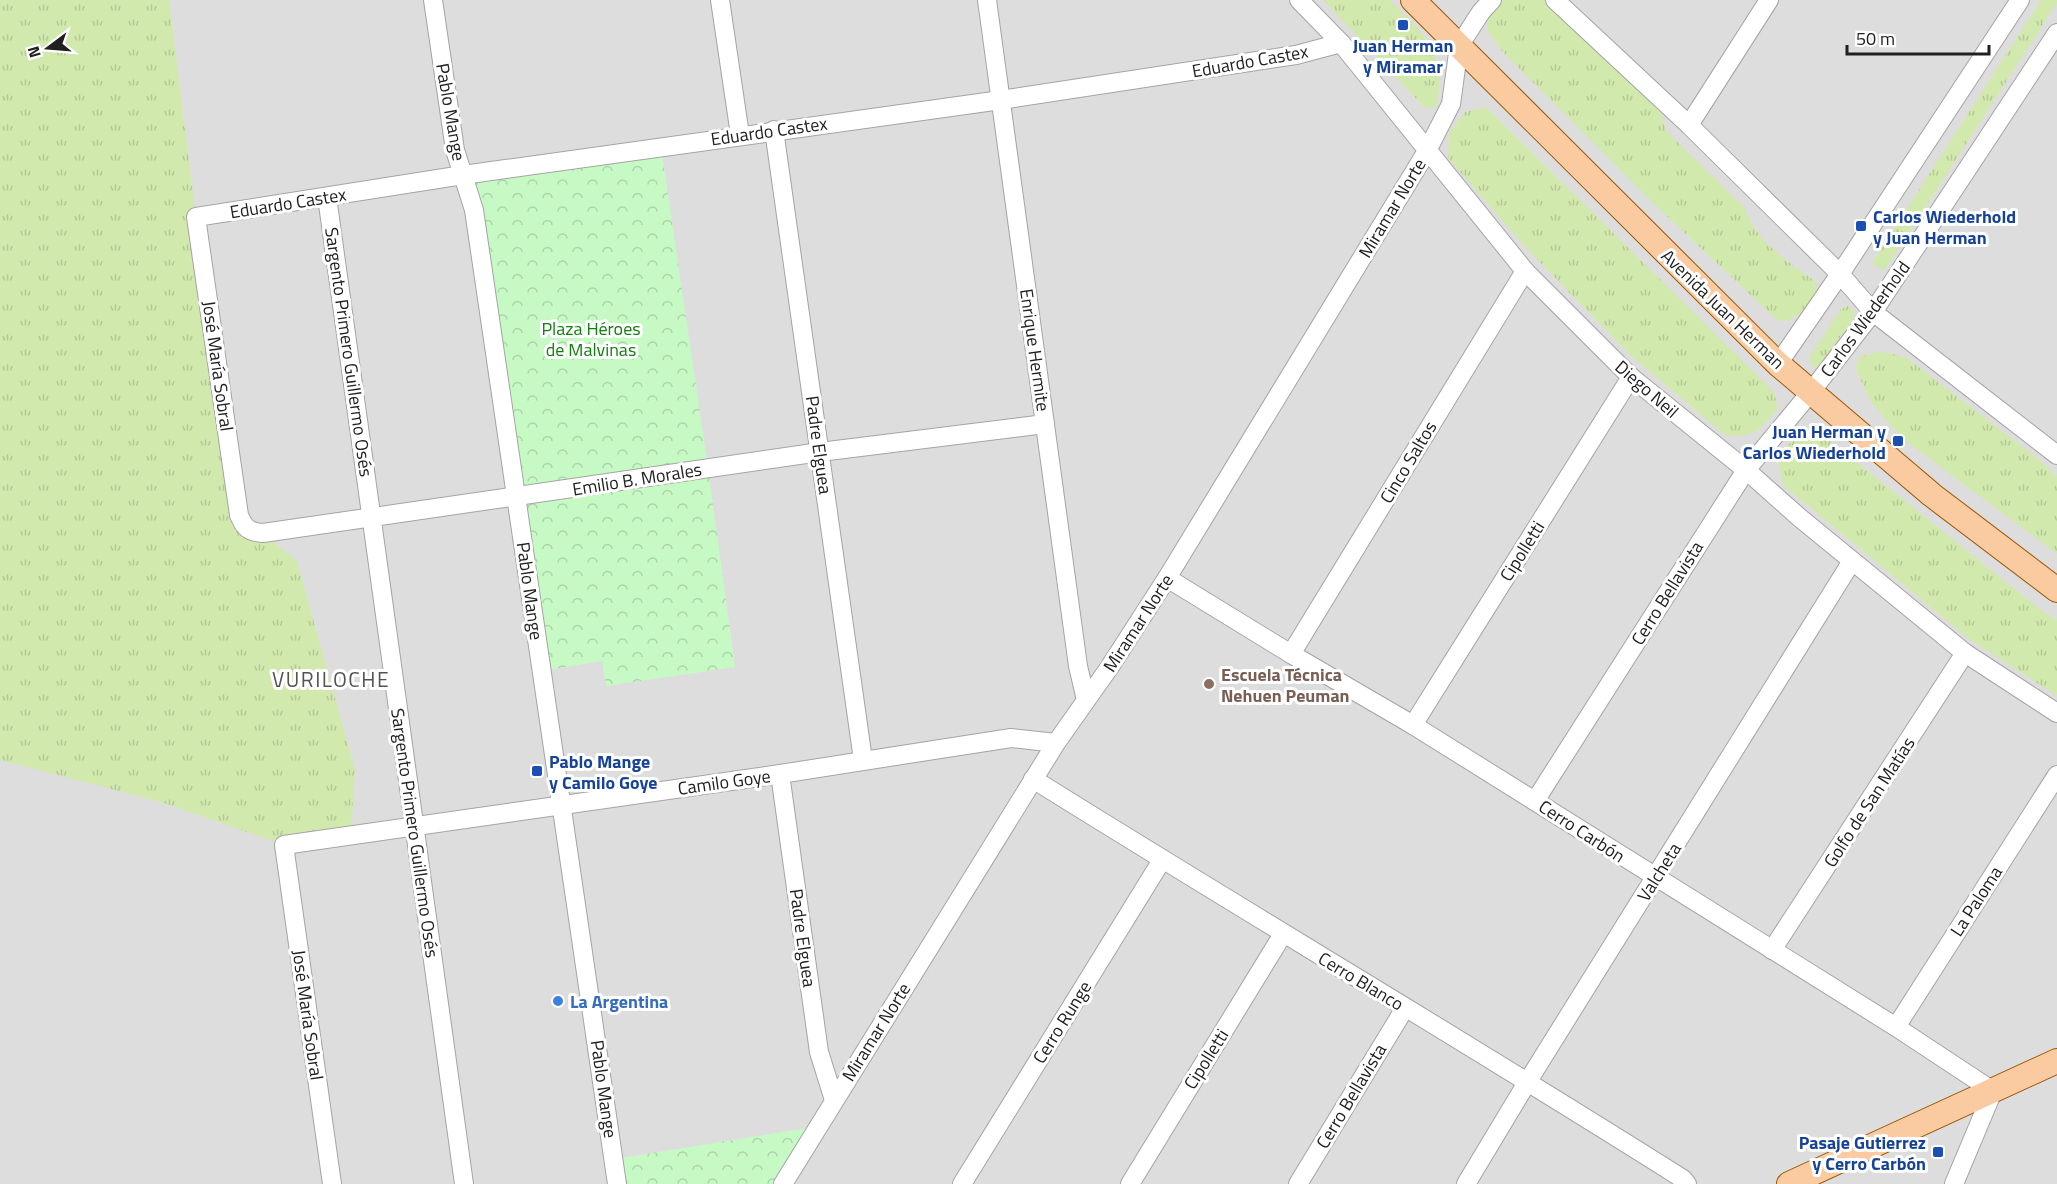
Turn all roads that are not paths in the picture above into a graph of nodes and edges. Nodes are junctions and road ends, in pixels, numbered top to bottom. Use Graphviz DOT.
graph roads {
  1 [pos="432,0"];
  2 [pos="720,0"];
  3 [pos="987,0"];
  4 [pos="1299,0"];
  5 [pos="1413,0"];
  6 [pos="1492,0"];
  7 [pos="1555,0"];
  8 [pos="1769,0"];
  9 [pos="2020,0"];
  10 [pos="2057,33"];
  11 [pos="1341,43"];
  12 [pos="1459,46"];
  13 [pos="1001,100"];
  14 [pos="1689,125"];
  15 [pos="774,130"];
  16 [pos="740,135"];
  17 [pos="1427,151"];
  18 [pos="463,175"];
  19 [pos="327,197"];
  20 [pos="196,217"];
  21 [pos="1526,271"];
  22 [pos="1840,274"];
  23 [pos="1873,312"];
  24 [pos="1778,364"];
  25 [pos="1631,377"];
  26 [pos="1810,393"];
  27 [pos="1045,424"];
  28 [pos="2054,446"];
  29 [pos="820,452"];
  30 [pos="1746,470"];
  31 [pos="516,497"];
  32 [pos="239,515"];
  33 [pos="372,517"];
  34 [pos="1852,561"];
  35 [pos="1167,578"];
  36 [pos="2057,590"];
  37 [pos="1965,653"];
  38 [pos="1291,654"];
  39 [pos="1086,700"];
  40 [pos="2057,713"];
  41 [pos="1413,725"];
  42 [pos="1056,743"];
  43 [pos="863,760"];
  44 [pos="780,774"];
  45 [pos="2057,775"];
  46 [pos="1033,779"];
  47 [pos="1535,801"];
  48 [pos="562,806"];
  49 [pos="414,826"];
  50 [pos="284,845"];
  51 [pos="1162,860"];
  52 [pos="1655,878"];
  53 [pos="1283,934"];
  54 [pos="1772,950"];
  55 [pos="1405,1008"];
  56 [pos="1896,1027"];
  57 [pos="2057,1061"];
  58 [pos="1528,1081"];
  59 [pos="1993,1091"];
  60 [pos="834,1100"];
  61 [pos="332,1184"];
  62 [pos="464,1184"];
  63 [pos="617,1184"];
  64 [pos="783,1184"];
  65 [pos="962,1184"];
  66 [pos="1130,1184"];
  67 [pos="1298,1184"];
  68 [pos="1466,1184"];
  69 [pos="1687,1184"];
  70 [pos="1789,1184"];
  71 [pos="1954,1184"];
  1 -- 18 [label="street, Pablo Mange"];
  2 -- 16 [label="street"];
  3 -- 13 [label="street, Enrique Hermite"];
  4 -- 11 [label="street, Diego Neil"];
  5 -- 12 [label="main road, Avenida Juan Herman"];
  6 -- 12 [label="street"];
  7 -- 14 [label="street"];
  8 -- 14 [label="street"];
  9 -- 22 [label="street"];
  10 -- 23 [label="street, Carlos Wiederhold"];
  11 -- 13 [label="street, Eduardo Castex"];
  11 -- 17 [label="street, Diego Neil"];
  12 -- 17 [label="street, Miramar Norte"];
  12 -- 24 [label="main road, Avenida Juan Herman"];
  13 -- 15 [label="street, Eduardo Castex"];
  13 -- 27 [label="street, Enrique Hermite"];
  14 -- 22 [label="street"];
  15 -- 16 [label="street, Eduardo Castex"];
  15 -- 29 [label="street, Padre Elguea"];
  16 -- 18 [label="street, Eduardo Castex"];
  17 -- 21 [label="street, Diego Neil"];
  17 -- 35 [label="street, Miramar Norte"];
  18 -- 19 [label="street, Eduardo Castex"];
  18 -- 31 [label="street, Pablo Mange"];
  19 -- 20 [label="street, Eduardo Castex"];
  19 -- 33 [label="street, Sargento Primero Guillermo Osés"];
  20 -- 32 [label="street, José María Sobral"];
  21 -- 25 [label="street, Diego Neil"];
  21 -- 38 [label="street, Cinco Saltos"];
  22 -- 23 [label="street"];
  22 -- 24 [label="street"];
  23 -- 26 [label="street, Carlos Wiederhold"];
  23 -- 28 [label="street"];
  24 -- 26 [label="main road, Avenida Juan Herman"];
  25 -- 30 [label="street, Diego Neil"];
  25 -- 41 [label="street, Cipolletti"];
  26 -- 30 [label="street, Cerro Bellavista"];
  26 -- 36 [label="main road, Avenida Juan Herman"];
  27 -- 29 [label="street, Emilio B. Morales"];
  27 -- 39 [label="street, Enrique Hermite"];
  29 -- 31 [label="street, Emilio B. Morales"];
  29 -- 43 [label="street, Padre Elguea"];
  30 -- 34 [label="street, Diego Neil"];
  30 -- 47 [label="street, Cerro Bellavista"];
  31 -- 33 [label="street, Emilio B. Morales"];
  31 -- 48 [label="street, Pablo Mange"];
  32 -- 33 [label="street, Emilio B. Morales"];
  33 -- 49 [label="street, Sargento Primero Guillermo Osés"];
  34 -- 37 [label="street, Diego Neil"];
  34 -- 52 [label="street, Valcheta"];
  35 -- 38 [label="street, Cerro Carbón"];
  35 -- 39 [label="street, Miramar Norte"];
  37 -- 40 [label="street, Diego Neil"];
  37 -- 54 [label="street, Golfo de San Matías"];
  38 -- 41 [label="street, Cerro Carbón"];
  39 -- 42 [label="street, Miramar Norte"];
  41 -- 47 [label="street, Cerro Carbón"];
  42 -- 43 [label="street, Camilo Goye"];
  42 -- 46 [label="street, Miramar Norte"];
  43 -- 44 [label="street, Camilo Goye"];
  44 -- 48 [label="street, Camilo Goye"];
  44 -- 60 [label="street, Padre Elguea"];
  45 -- 56 [label="street, La Paloma"];
  46 -- 51 [label="street, Cerro Blanco"];
  46 -- 60 [label="street, Miramar Norte"];
  47 -- 52 [label="street, Cerro Carbón"];
  48 -- 49 [label="street, Camilo Goye"];
  48 -- 63 [label="street, Pablo Mange"];
  49 -- 50 [label="street, Camilo Goye"];
  49 -- 62 [label="street, Sargento Primero Guillermo Osés"];
  50 -- 61 [label="street, José María Sobral"];
  51 -- 53 [label="street, Cerro Blanco"];
  51 -- 65 [label="street, Cerro Runge"];
  52 -- 54 [label="street, Cerro Carbón"];
  52 -- 58 [label="street, Valcheta"];
  53 -- 55 [label="street, Cerro Blanco"];
  53 -- 66 [label="street, Cipolletti"];
  54 -- 56 [label="street, Cerro Carbón"];
  55 -- 58 [label="street, Cerro Blanco"];
  55 -- 67 [label="street, Cerro Bellavista"];
  56 -- 59 [label="street, Cerro Carbón"];
  57 -- 59 [label="main road"];
  58 -- 68 [label="street, Valcheta"];
  58 -- 69 [label="street, Cerro Blanco"];
  59 -- 70 [label="main road"];
  59 -- 71 [label="street"];
  60 -- 64 [label="street, Miramar Norte"];
}
